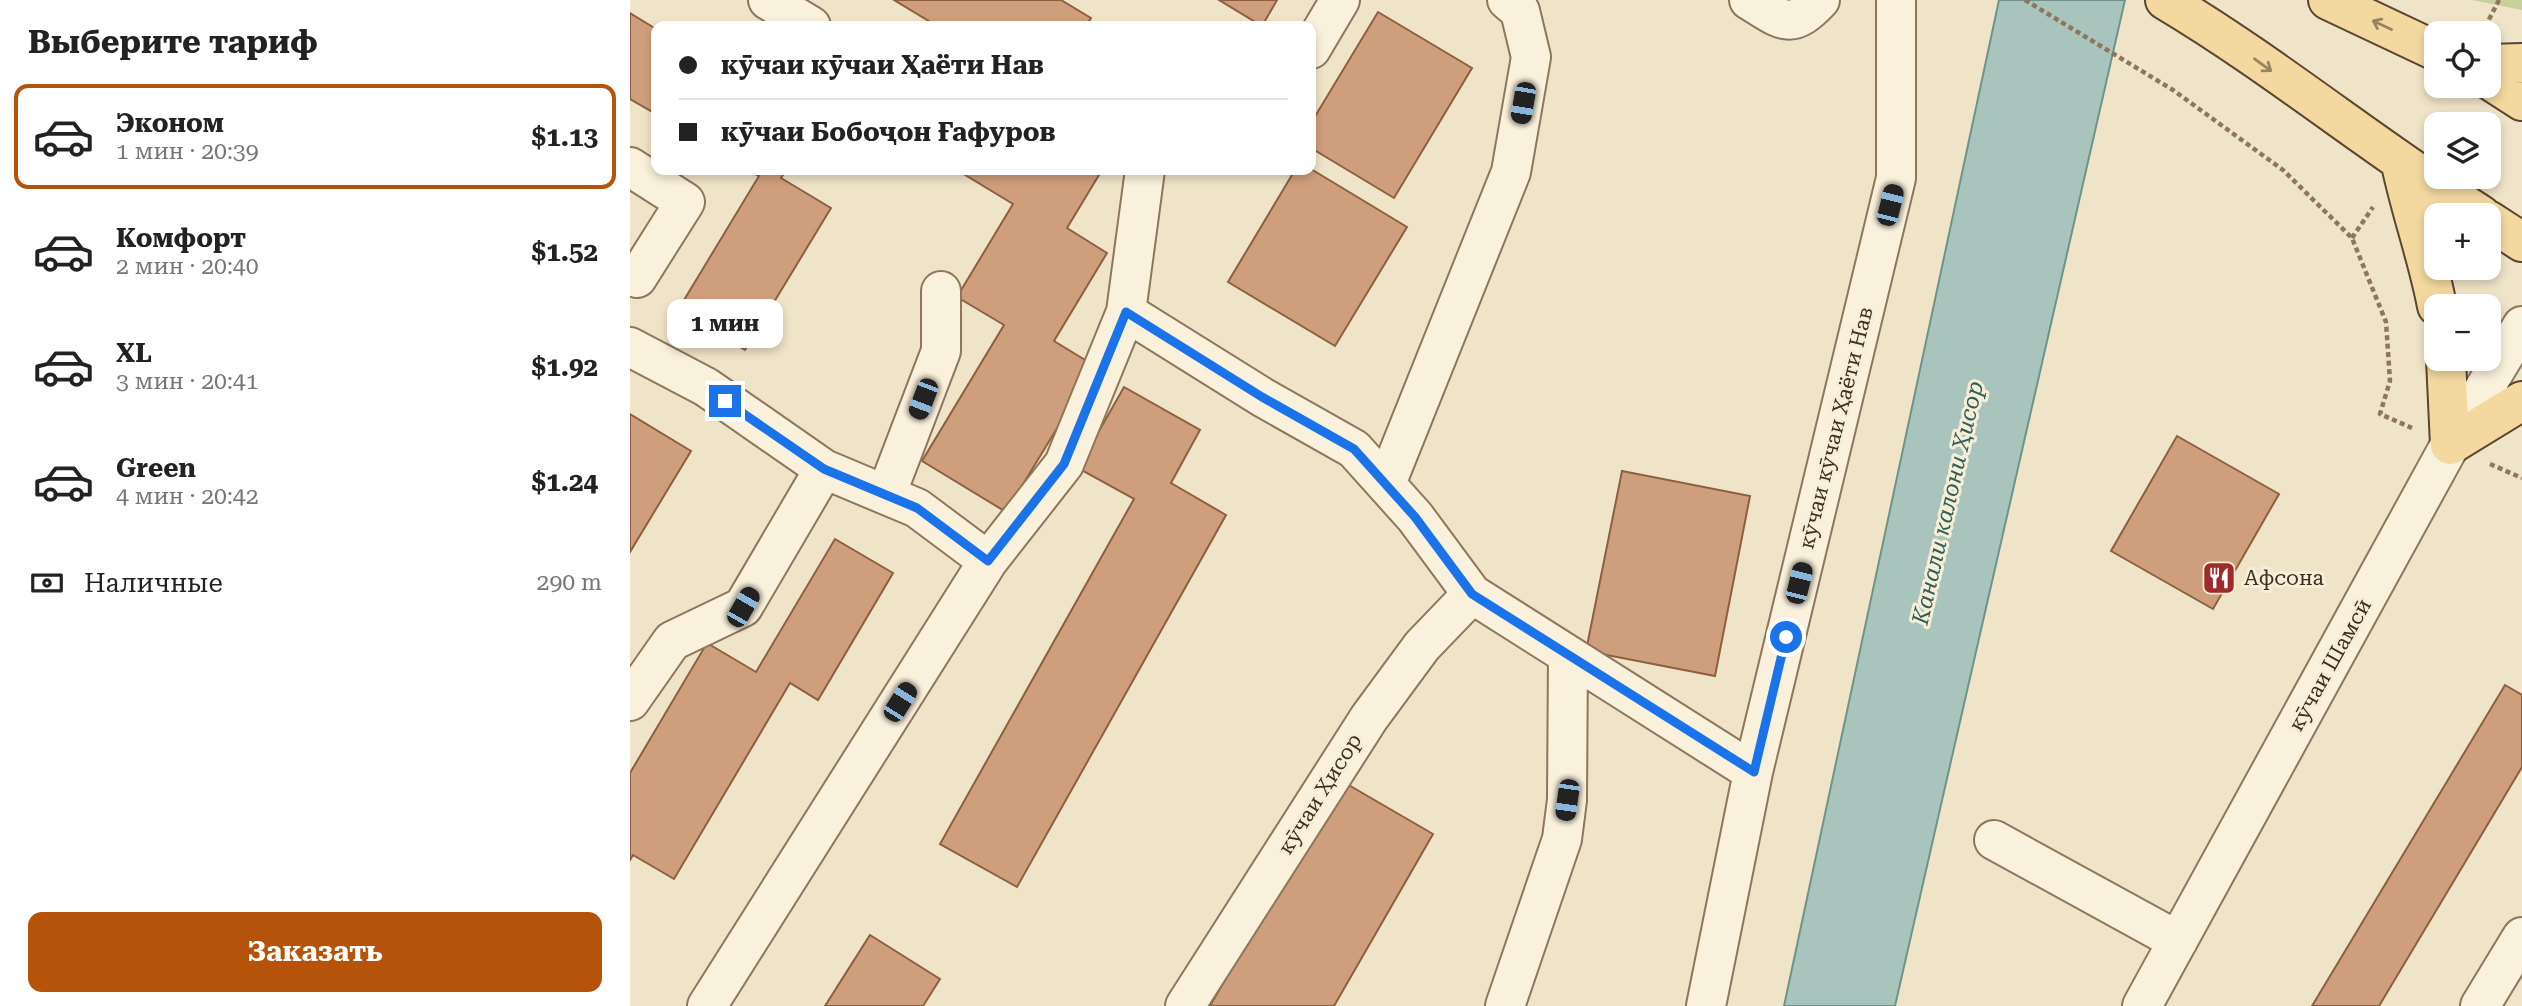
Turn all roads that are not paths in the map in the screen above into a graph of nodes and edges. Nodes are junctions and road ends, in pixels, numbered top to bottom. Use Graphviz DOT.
graph roads {
  1 [pos="768,0"];
  2 [pos="1339,0"];
  3 [pos="1507,0"];
  4 [pos="1749,0"];
  5 [pos="1820,0"];
  6 [pos="1896,0"];
  7 [pos="2165,0"];
  8 [pos="2328,0"];
  9 [pos="803,21"];
  10 [pos="1316,40"];
  11 [pos="2424,45"];
  12 [pos="2522,62"];
  13 [pos="2501,63"];
  14 [pos="2501,88"];
  15 [pos="2522,102"];
  16 [pos="2401,164"];
  17 [pos="630,167"];
  18 [pos="1144,175"];
  19 [pos="2462,203"];
  20 [pos="2501,228"];
  21 [pos="2522,242"];
  22 [pos="637,278"];
  23 [pos="941,291"];
  24 [pos="2434,294"];
  25 [pos="1126,312"];
  26 [pos="2522,326"];
  27 [pos="630,347"];
  28 [pos="2447,371"];
  29 [pos="2522,401"];
  30 [pos="2450,446"];
  31 [pos="824,469"];
  32 [pos="1386,484"];
  33 [pos="886,495"];
  34 [pos="988,561"];
  35 [pos="1472,594"];
  36 [pos="1568,655"];
  37 [pos="630,701"];
  38 [pos="1754,772"];
  39 [pos="1994,839"];
  40 [pos="2522,937"];
  41 [pos="2178,941"];
  42 [pos="707,1006"];
  43 [pos="1185,1006"];
  44 [pos="1505,1006"];
  45 [pos="1706,1006"];
  46 [pos="2142,1006"];
  47 [pos="2480,1006"];
  1 -- 9 [label="street"];
  2 -- 10 [label="street"];
  3 -- 32 [label="street"];
  4 -- 5 [label="street"];
  6 -- 38 [label="street, кӯчаи кӯчаи Ҳаёти Нав"];
  7 -- 16 [label="main road, one-way"];
  11 -- 8 [label="main road, one-way"];
  12 -- 13 [label="main road"];
  14 -- 15 [label="main road"];
  16 -- 19 [label="main road"];
  16 -- 24 [label="main road"];
  17 -- 22 [label="street"];
  18 -- 25 [label="street"];
  20 -- 21 [label="main road"];
  23 -- 33 [label="street"];
  25 -- 32 [label="street"];
  25 -- 34 [label="street"];
  26 -- 30 [label="street, кӯчаи Шамсӣ"];
  27 -- 31 [label="street"];
  28 -- 30 [label="main road"];
  29 -- 30 [label="main road"];
  30 -- 41 [label="street, кӯчаи Шамсӣ"];
  31 -- 33 [label="street"];
  31 -- 37 [label="street"];
  32 -- 35 [label="street"];
  33 -- 34 [label="street"];
  34 -- 42 [label="street"];
  35 -- 36 [label="street"];
  35 -- 43 [label="street, кӯчаи Ҳисор"];
  36 -- 38 [label="street"];
  36 -- 44 [label="street"];
  38 -- 45 [label="street, кӯчаи кӯчаи Ҳаёти Нав"];
  39 -- 41 [label="street"];
  40 -- 47 [label="street"];
  41 -- 46 [label="street, кӯчаи Шамсӣ"];
}
